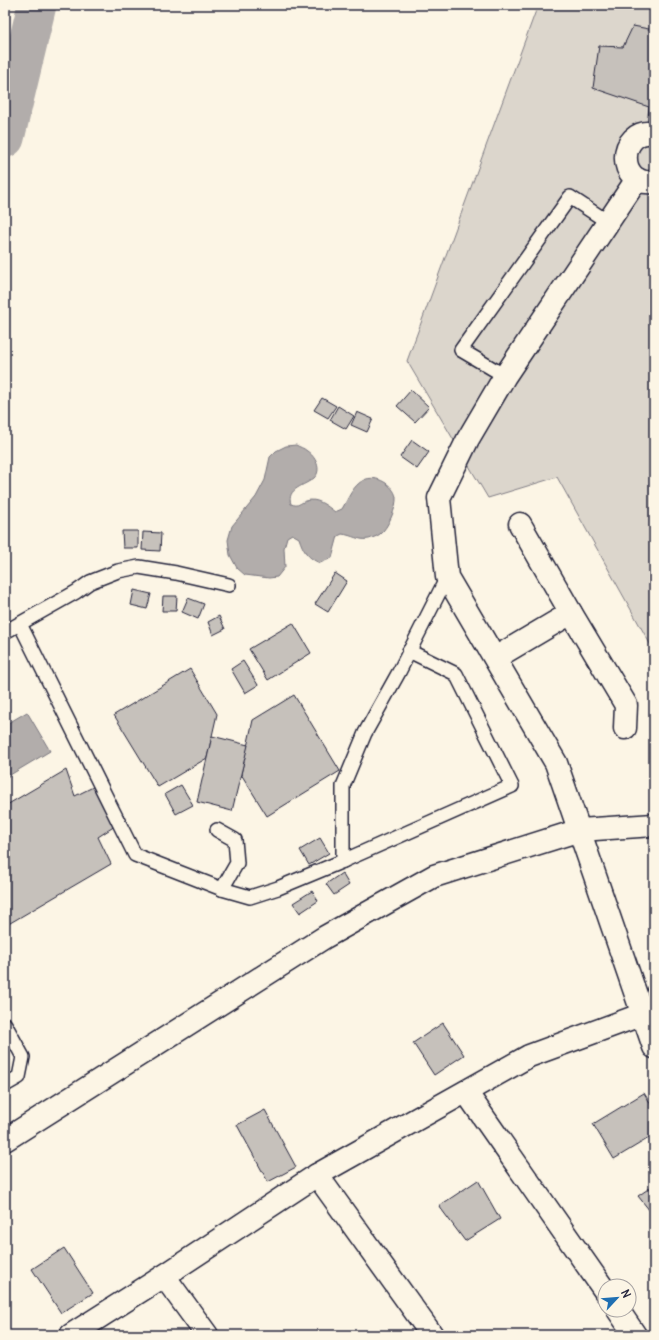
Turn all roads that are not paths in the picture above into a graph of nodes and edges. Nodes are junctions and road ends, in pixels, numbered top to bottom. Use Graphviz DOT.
graph roads {
  1 [pos="654,133"];
  2 [pos="646,180"];
  3 [pos="608,222"];
  4 [pos="505,376"];
  5 [pos="520,524"];
  6 [pos="447,577"];
  7 [pos="229,585"];
  8 [pos="571,613"];
  9 [pos="20,624"];
  10 [pos="5,632"];
  11 [pos="410,651"];
  12 [pos="495,658"];
  13 [pos="625,728"];
  14 [pos="654,825"];
  15 [pos="217,830"];
  16 [pos="580,830"];
  17 [pos="343,861"];
  18 [pos="222,889"];
  19 [pos="648,1012"];
  20 [pos="5,1024"];
  21 [pos="654,1047"];
  22 [pos="5,1086"];
  23 [pos="466,1092"];
  24 [pos="5,1140"];
  25 [pos="317,1175"];
  26 [pos="164,1276"];
  27 [pos="597,1280"];
  28 [pos="623,1318"];
  29 [pos="71,1335"];
  30 [pos="207,1335"];
  31 [pos="432,1335"];
  32 [pos="635,1335"];
  1 -- 2 [label="street"];
  2 -- 3 [label="street"];
  3 -- 4 [label="street"];
  3 -- 4 [label="lane"];
  4 -- 6 [label="street"];
  5 -- 8 [label="street"];
  6 -- 11 [label="lane"];
  6 -- 12 [label="street"];
  7 -- 9 [label="lane"];
  8 -- 12 [label="street"];
  8 -- 13 [label="street"];
  9 -- 10 [label="lane"];
  9 -- 18 [label="lane"];
  11 -- 17 [label="lane"];
  11 -- 17 [label="lane"];
  12 -- 16 [label="street"];
  14 -- 16 [label="street"];
  15 -- 18 [label="lane"];
  16 -- 19 [label="street"];
  16 -- 24 [label="street"];
  17 -- 18 [label="lane"];
  19 -- 21 [label="street"];
  19 -- 23 [label="street"];
  20 -- 22 [label="lane"];
  23 -- 25 [label="street"];
  23 -- 27 [label="street"];
  25 -- 26 [label="street"];
  25 -- 31 [label="street"];
  26 -- 29 [label="street"];
  26 -- 30 [label="street"];
  28 -- 32 [label="street"];
}
